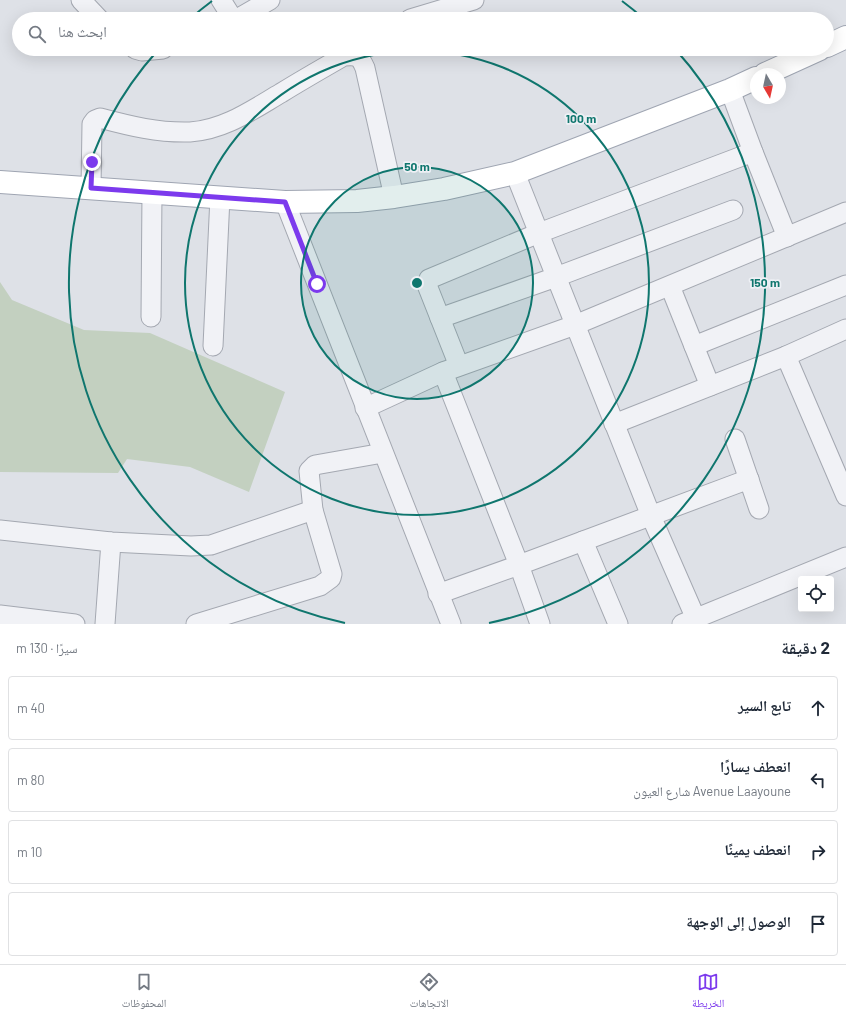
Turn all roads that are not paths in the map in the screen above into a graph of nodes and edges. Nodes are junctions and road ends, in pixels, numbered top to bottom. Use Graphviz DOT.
graph roads {
  1 [pos="81,0"];
  2 [pos="221,0"];
  3 [pos="270,0"];
  4 [pos="474,0"];
  5 [pos="92,12"];
  6 [pos="229,12"];
  7 [pos="249,12"];
  8 [pos="434,12"];
  9 [pos="846,37"];
  10 [pos="834,43"];
  11 [pos="344,56"];
  12 [pos="359,56"];
  13 [pos="805,56"];
  14 [pos="778,68"];
  15 [pos="750,81"];
  16 [pos="730,90"];
  17 [pos="753,152"];
  18 [pos="516,173"];
  19 [pos="0,182"];
  20 [pos="91,188"];
  21 [pos="152,192"];
  22 [pos="220,197"];
  23 [pos="394,197"];
  24 [pos="285,202"];
  25 [pos="733,210"];
  26 [pos="846,212"];
  27 [pos="539,233"];
  28 [pos="787,237"];
  29 [pos="556,277"];
  30 [pos="846,285"];
  31 [pos="670,286"];
  32 [pos="151,317"];
  33 [pos="440,318"];
  34 [pos="575,325"];
  35 [pos="846,329"];
  36 [pos="213,346"];
  37 [pos="694,346"];
  38 [pos="786,356"];
  39 [pos="451,369"];
  40 [pos="710,386"];
  41 [pos="365,408"];
  42 [pos="614,424"];
  43 [pos="735,439"];
  44 [pos="383,453"];
  45 [pos="749,480"];
  46 [pos="846,496"];
  47 [pos="759,508"];
  48 [pos="313,510"];
  49 [pos="651,516"];
  50 [pos="0,530"];
  51 [pos="583,541"];
  52 [pos="111,542"];
  53 [pos="846,557"];
  54 [pos="519,565"];
  55 [pos="438,594"];
  56 [pos="10,618"];
  57 [pos="701,620"];
  58 [pos="74,624"];
  59 [pos="105,624"];
  60 [pos="196,624"];
  61 [pos="451,624"];
  62 [pos="540,624"];
  63 [pos="618,624"];
  1 -- 5 [label="street"];
  2 -- 6 [label="street"];
  3 -- 7 [label="street"];
  4 -- 8 [label="street"];
  9 -- 10 [label="main road"];
  11 -- 20 [label="street"];
  12 -- 23 [label="street"];
  13 -- 14 [label="main road"];
  15 -- 16 [label="main road"];
  16 -- 17 [label="street"];
  16 -- 18 [label="main road"];
  17 -- 27 [label="street"];
  17 -- 28 [label="street"];
  18 -- 23 [label="main road"];
  18 -- 27 [label="street"];
  19 -- 20 [label="main road"];
  20 -- 21 [label="main road"];
  21 -- 22 [label="main road"];
  21 -- 32 [label="street"];
  22 -- 24 [label="main road"];
  22 -- 36 [label="street"];
  23 -- 24 [label="main road"];
  24 -- 41 [label="street"];
  25 -- 29 [label="street"];
  26 -- 28 [label="street"];
  27 -- 29 [label="street"];
  27 -- 33 [label="street"];
  28 -- 31 [label="street"];
  29 -- 33 [label="street"];
  29 -- 34 [label="street"];
  30 -- 37 [label="street"];
  31 -- 34 [label="street"];
  31 -- 37 [label="street"];
  33 -- 39 [label="street"];
  34 -- 39 [label="street"];
  34 -- 42 [label="street"];
  35 -- 38 [label="street"];
  37 -- 40 [label="street"];
  38 -- 40 [label="street"];
  38 -- 46 [label="street"];
  39 -- 41 [label="street"];
  39 -- 54 [label="street"];
  40 -- 42 [label="street"];
  41 -- 44 [label="street"];
  42 -- 49 [label="street"];
  43 -- 45 [label="street"];
  44 -- 48 [label="street"];
  44 -- 55 [label="street"];
  45 -- 47 [label="street"];
  45 -- 49 [label="street"];
  48 -- 52 [label="street"];
  48 -- 60 [label="street"];
  49 -- 51 [label="street"];
  49 -- 57 [label="street"];
  50 -- 52 [label="street"];
  51 -- 54 [label="street"];
  51 -- 63 [label="street"];
  52 -- 59 [label="street"];
  53 -- 57 [label="street"];
  54 -- 55 [label="street"];
  54 -- 62 [label="street"];
  55 -- 61 [label="street"];
  56 -- 58 [label="street"];
}
